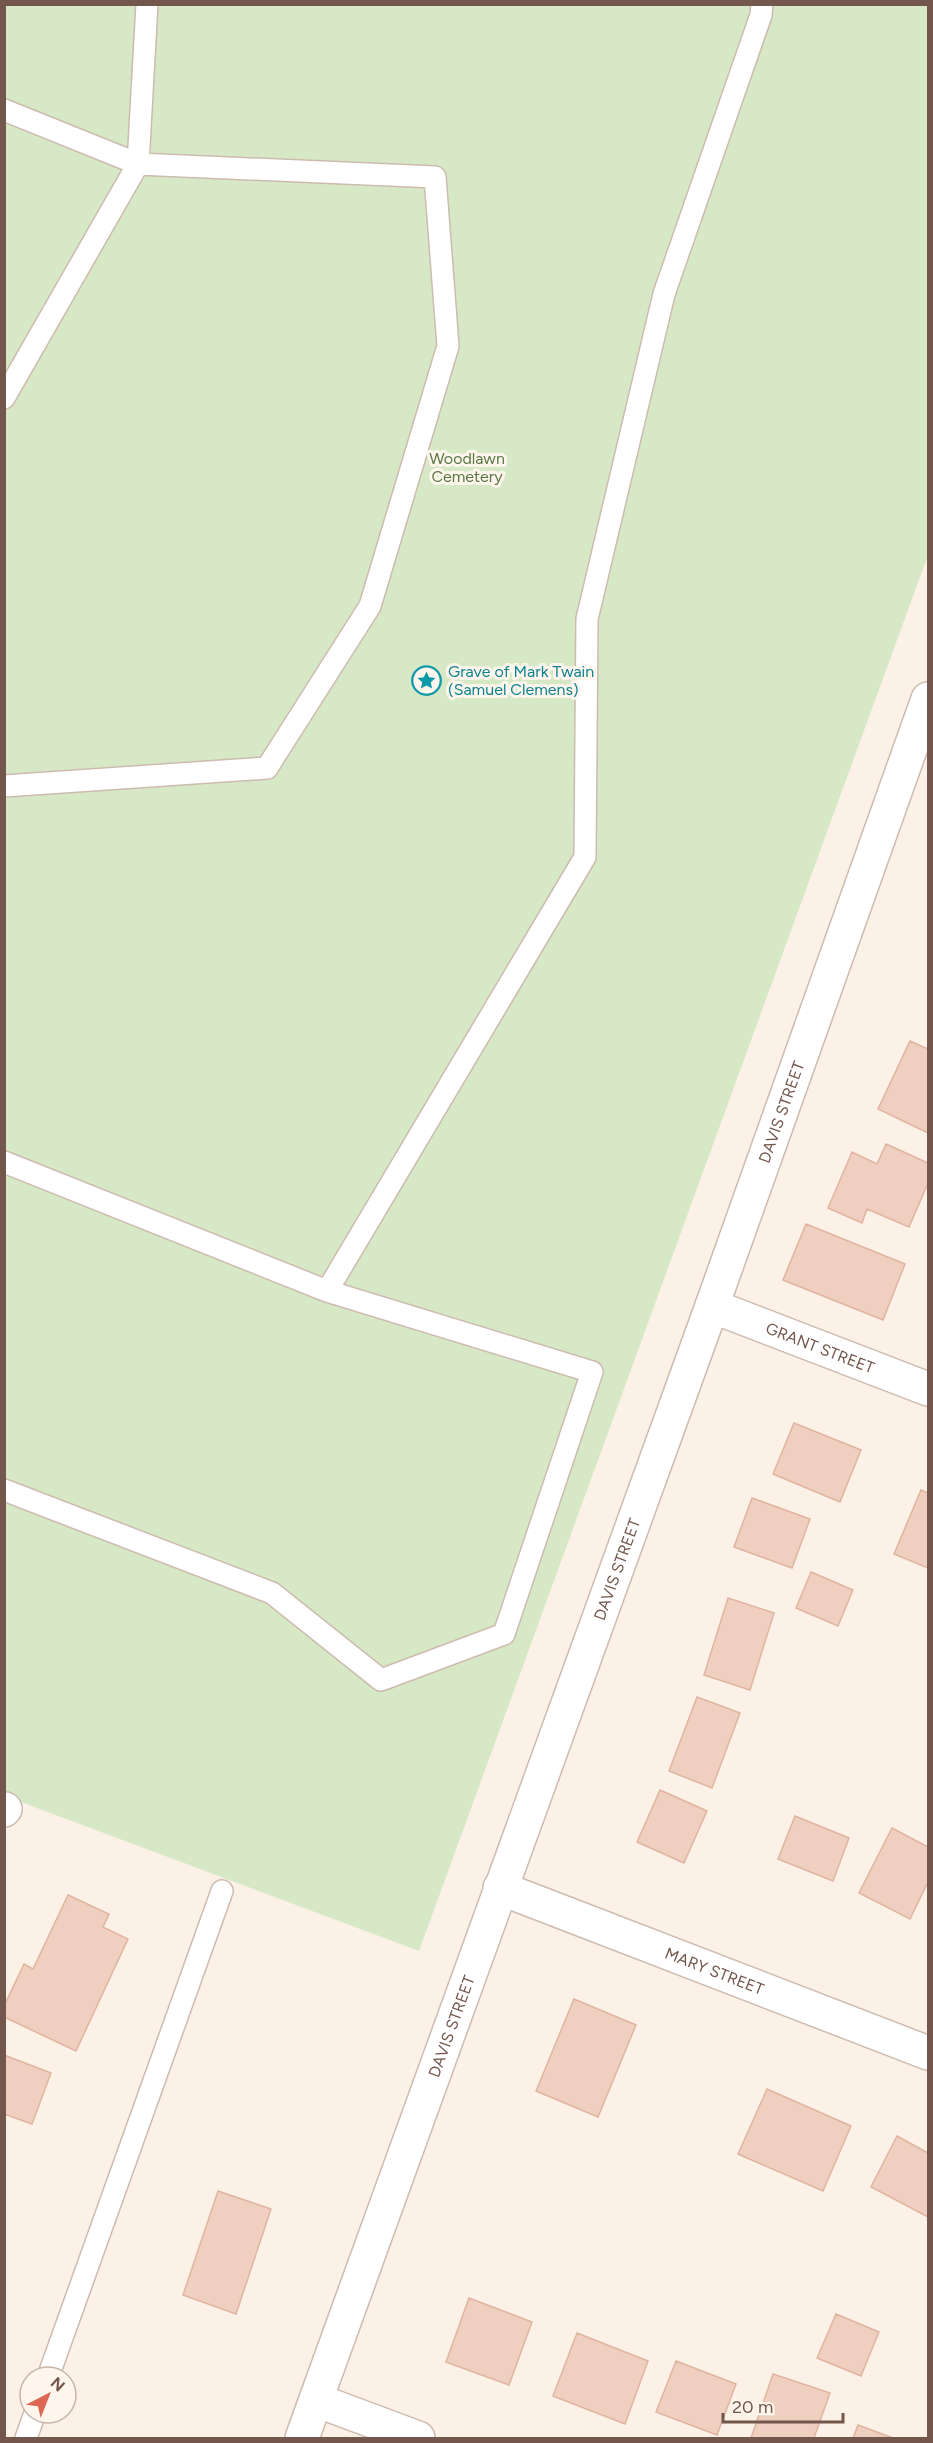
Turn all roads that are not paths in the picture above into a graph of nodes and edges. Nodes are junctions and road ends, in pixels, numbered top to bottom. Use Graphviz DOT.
graph roads {
  1 [pos="147,4"];
  2 [pos="762,4"];
  3 [pos="4,110"];
  4 [pos="138,164"];
  5 [pos="4,398"];
  6 [pos="928,699"];
  7 [pos="919,756"];
  8 [pos="4,786"];
  9 [pos="4,1162"];
  10 [pos="327,1291"];
  11 [pos="712,1306"];
  12 [pos="928,1389"];
  13 [pos="4,1490"];
  14 [pos="500,1888"];
  15 [pos="222,1891"];
  16 [pos="928,2053"];
  17 [pos="52,2365"];
  18 [pos="316,2400"];
  19 [pos="302,2439"];
  20 [pos="418,2439"];
  1 -- 4 [label="lane"];
  2 -- 10 [label="lane"];
  3 -- 4 [label="lane"];
  4 -- 5 [label="lane"];
  4 -- 8 [label="lane"];
  6 -- 7 [label="street, DAVIS STREET"];
  7 -- 11 [label="street, DAVIS STREET"];
  9 -- 10 [label="lane"];
  10 -- 13 [label="lane"];
  11 -- 12 [label="street, GRANT STREET"];
  11 -- 14 [label="street, DAVIS STREET"];
  14 -- 16 [label="street, MARY STREET"];
  14 -- 18 [label="street, DAVIS STREET"];
  15 -- 17 [label="lane"];
  18 -- 19 [label="street, DAVIS STREET"];
  18 -- 20 [label="street"];
}
